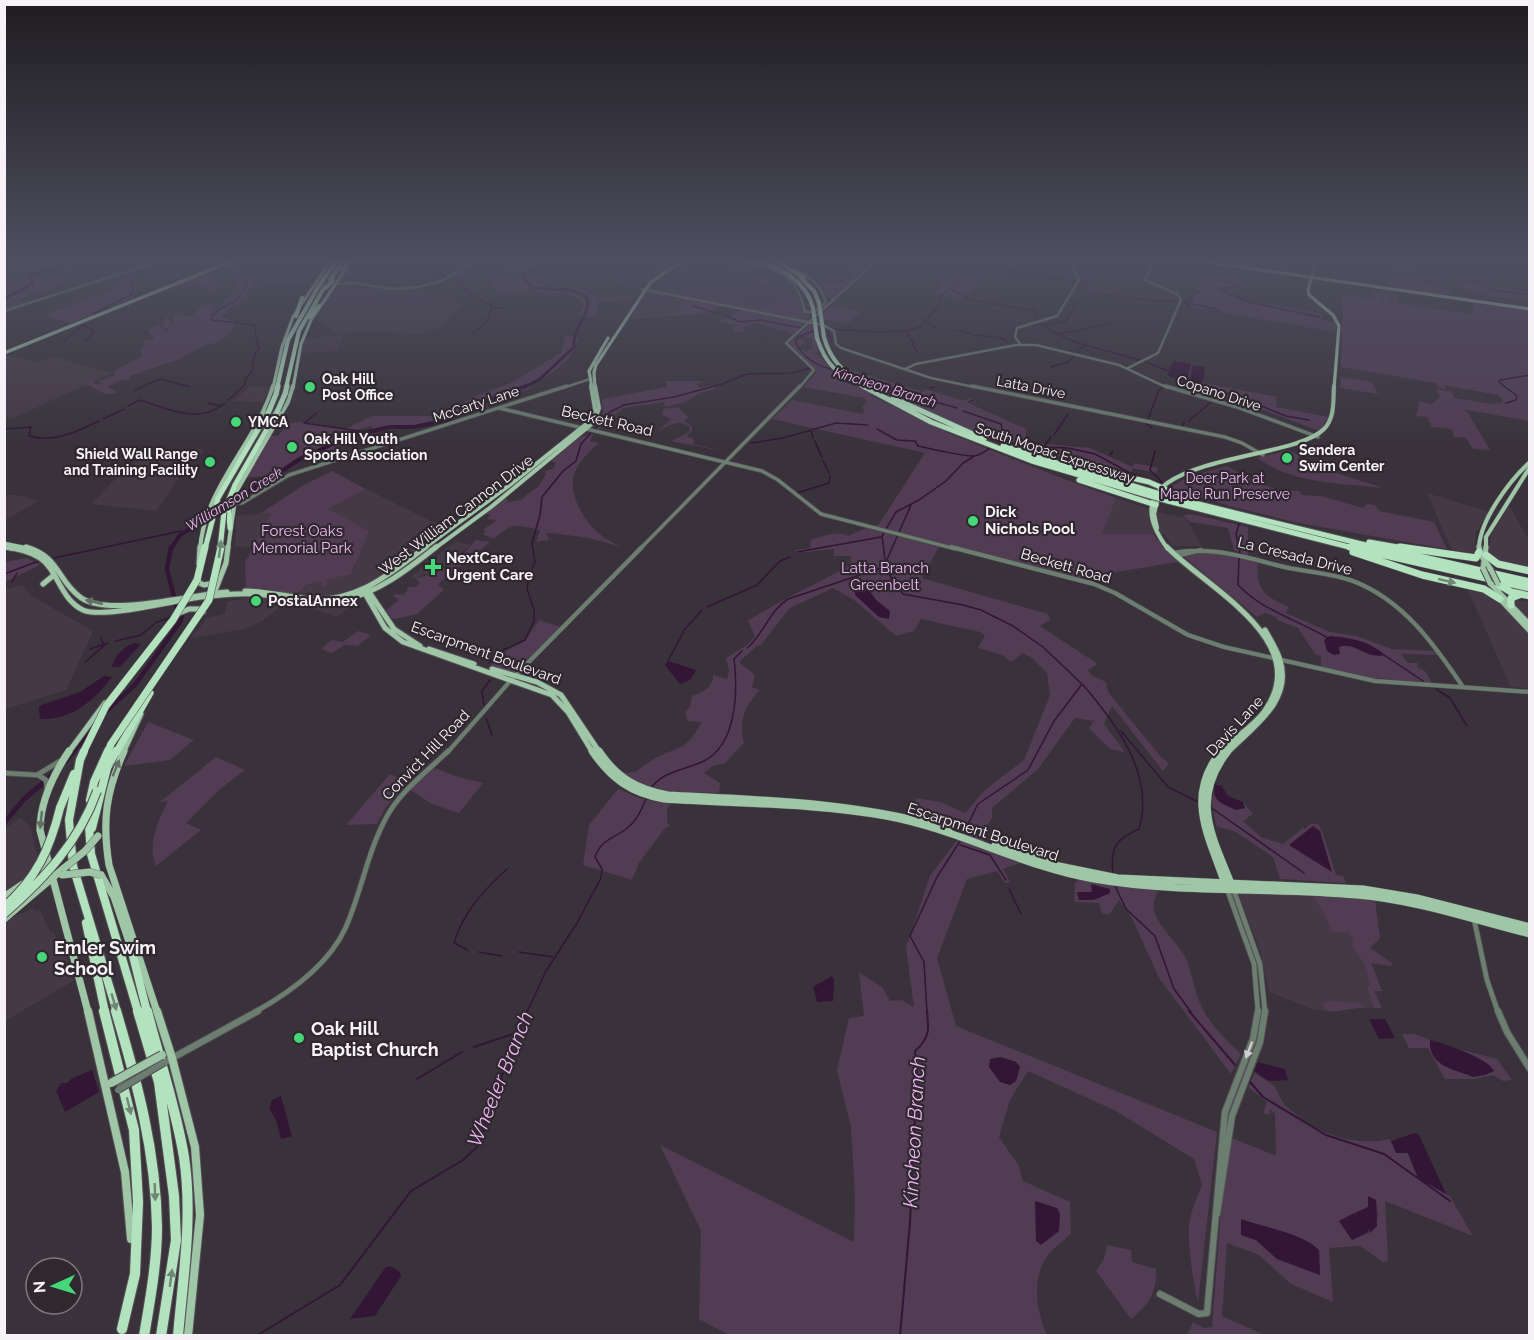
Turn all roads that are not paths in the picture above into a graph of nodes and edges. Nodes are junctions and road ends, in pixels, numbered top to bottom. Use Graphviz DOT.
graph roads {
  1 [pos="809,322"];
  2 [pos="77,323"];
  3 [pos="290,323"];
  4 [pos="294,323"];
  5 [pos="300,323"];
  6 [pos="303,323"];
  7 [pos="307,323"];
  8 [pos="311,323"];
  9 [pos="621,323"];
  10 [pos="811,323"];
  11 [pos="815,323"];
  12 [pos="822,323"];
  13 [pos="1035,323"];
  14 [pos="1171,323"];
  15 [pos="1338,323"];
  16 [pos="297,337"];
  17 [pos="288,340"];
  18 [pos="1020,344"];
  19 [pos="5,351"];
  20 [pos="1128,368"];
  21 [pos="904,370"];
  22 [pos="590,379"];
  23 [pos="582,381"];
  24 [pos="288,395"];
  25 [pos="270,398"];
  26 [pos="288,402"];
  27 [pos="267,403"];
  28 [pos="499,408"];
  29 [pos="281,410"];
  30 [pos="266,411"];
  31 [pos="587,428"];
  32 [pos="1316,437"];
  33 [pos="990,443"];
  34 [pos="1005,448"];
  35 [pos="1262,454"];
  36 [pos="1032,461"];
  37 [pos="727,462"];
  38 [pos="1530,462"];
  39 [pos="1530,467"];
  40 [pos="226,478"];
  41 [pos="1163,486"];
  42 [pos="1509,486"];
  43 [pos="235,488"];
  44 [pos="1516,488"];
  45 [pos="1148,493"];
  46 [pos="1169,499"];
  47 [pos="230,505"];
  48 [pos="1153,506"];
  49 [pos="1151,521"];
  50 [pos="1486,524"];
  51 [pos="230,528"];
  52 [pos="1303,530"];
  53 [pos="1158,531"];
  54 [pos="1487,537"];
  55 [pos="1314,539"];
  56 [pos="4,545"];
  57 [pos="427,546"];
  58 [pos="39,551"];
  59 [pos="33,554"];
  60 [pos="1175,554"];
  61 [pos="1484,557"];
  62 [pos="1465,558"];
  63 [pos="416,564"];
  64 [pos="1504,566"];
  65 [pos="1491,570"];
  66 [pos="1530,571"];
  67 [pos="54,574"];
  68 [pos="221,579"];
  69 [pos="194,581"];
  70 [pos="1530,582"];
  71 [pos="1490,583"];
  72 [pos="44,584"];
  73 [pos="1498,584"];
  74 [pos="1477,587"];
  75 [pos="1530,588"];
  76 [pos="366,591"];
  77 [pos="232,592"];
  78 [pos="254,592"];
  79 [pos="240,593"];
  80 [pos="213,594"];
  81 [pos="1500,596"];
  82 [pos="1527,596"];
  83 [pos="181,599"];
  84 [pos="303,600"];
  85 [pos="285,601"];
  86 [pos="156,603"];
  87 [pos="209,604"];
  88 [pos="1511,605"];
  89 [pos="203,614"];
  90 [pos="173,617"];
  91 [pos="1530,628"];
  92 [pos="1277,660"];
  93 [pos="514,677"];
  94 [pos="1463,687"];
  95 [pos="1530,692"];
  96 [pos="150,693"];
  97 [pos="66,754"];
  98 [pos="80,760"];
  99 [pos="104,762"];
  100 [pos="4,773"];
  101 [pos="37,775"];
  102 [pos="46,793"];
  103 [pos="104,815"];
  104 [pos="98,836"];
  105 [pos="89,842"];
  106 [pos="41,845"];
  107 [pos="63,872"];
  108 [pos="52,878"];
  109 [pos="80,885"];
  110 [pos="1229,886"];
  111 [pos="55,894"];
  112 [pos="4,897"];
  113 [pos="4,905"];
  114 [pos="20,908"];
  115 [pos="4,914"];
  116 [pos="1473,916"];
  117 [pos="4,919"];
  118 [pos="1530,927"];
  119 [pos="1530,934"];
  120 [pos="133,956"];
  121 [pos="150,988"];
  122 [pos="141,1023"];
  123 [pos="167,1044"];
  124 [pos="164,1059"];
  125 [pos="1530,1069"];
  126 [pos="107,1081"];
  127 [pos="108,1096"];
  128 [pos="1160,1294"];
  129 [pos="122,1332"];
  130 [pos="144,1335"];
  131 [pos="161,1335"];
  132 [pos="178,1335"];
  133 [pos="188,1335"];
  1 -- 37 [label="street, Convict Hill Road"];
  2 -- 19 [label="main road"];
  3 -- 25 [label="main road"];
  4 -- 17 [label="highway"];
  5 -- 17 [label="highway"];
  6 -- 16 [label="highway"];
  7 -- 16 [label="highway"];
  8 -- 24 [label="main road"];
  9 -- 22 [label="main road"];
  10 -- 21 [label="street, Latta Drive"];
  11 -- 33 [label="highway, South Mopac Expressway, bridge"];
  12 -- 33 [label="highway, South Mopac Expressway, bridge"];
  13 -- 18 [label="street"];
  14 -- 20 [label="street"];
  15 -- 32 [label="main road"];
  16 -- 24 [label="highway"];
  17 -- 30 [label="highway, bridge"];
  18 -- 20 [label="street, Copano Drive"];
  18 -- 21 [label="street, Copano Drive"];
  20 -- 32 [label="street, Copano Drive"];
  21 -- 35 [label="street, Latta Drive"];
  22 -- 23 [label="main road"];
  22 -- 31 [label="main road, West William Cannon Drive"];
  23 -- 28 [label="street, McCarty Lane"];
  24 -- 25 [label="main road"];
  24 -- 26 [label="main road"];
  24 -- 29 [label="highway, bridge"];
  25 -- 27 [label="main road"];
  26 -- 27 [label="street"];
  26 -- 29 [label="main road"];
  27 -- 30 [label="main road"];
  28 -- 31 [label="street, Beckett Road"];
  28 -- 47 [label="street, McCarty Lane"];
  29 -- 30 [label="main road"];
  29 -- 43 [label="highway"];
  29 -- 43 [label="main road"];
  30 -- 40 [label="main road"];
  30 -- 40 [label="highway"];
  31 -- 37 [label="street, Beckett Road"];
  31 -- 57 [label="main road, West William Cannon Drive"];
  31 -- 63 [label="main road, West William Cannon Drive"];
  32 -- 35 [label="main road"];
  33 -- 34 [label="highway, South Mopac Expressway"];
  34 -- 36 [label="highway, South Mopac Expressway"];
  34 -- 41 [label="highway"];
  34 -- 45 [label="highway, South Mopac Expressway"];
  35 -- 41 [label="main road"];
  36 -- 45 [label="highway, South Mopac Expressway"];
  36 -- 48 [label="highway"];
  37 -- 92 [label="street, Beckett Road"];
  37 -- 93 [label="street, Convict Hill Road"];
  38 -- 42 [label="main road"];
  39 -- 44 [label="main road"];
  40 -- 69 [label="main road"];
  40 -- 98 [label="highway, bridge"];
  41 -- 48 [label="main road"];
  42 -- 44 [label="main road"];
  42 -- 50 [label="main road"];
  43 -- 47 [label="highway"];
  44 -- 54 [label="main road"];
  45 -- 46 [label="highway, South Mopac Expressway, bridge"];
  46 -- 52 [label="highway, South Mopac Expressway"];
  46 -- 55 [label="highway, South Mopac Expressway"];
  47 -- 51 [label="highway"];
  99 -- 47 [label="highway, one-way, bridge"];
  48 -- 49 [label="main road"];
  48 -- 53 [label="main road"];
  49 -- 53 [label="main road, Davis Lane"];
  49 -- 60 [label="main road, Davis Lane"];
  50 -- 54 [label="main road"];
  50 -- 61 [label="main road"];
  51 -- 68 [label="main road"];
  52 -- 62 [label="highway"];
  52 -- 70 [label="highway, South Mopac Expressway"];
  53 -- 60 [label="main road, Davis Lane"];
  54 -- 61 [label="main road"];
  55 -- 74 [label="highway, one-way"];
  55 -- 75 [label="highway, South Mopac Expressway"];
  56 -- 58 [label="main road"];
  56 -- 59 [label="main road"];
  57 -- 63 [label="main road"];
  57 -- 76 [label="main road, West William Cannon Drive"];
  58 -- 59 [label="main road"];
  86 -- 58 [label="main road, West William Cannon Drive, one-way"];
  59 -- 67 [label="main road, West William Cannon Drive"];
  60 -- 92 [label="main road, Davis Lane"];
  60 -- 94 [label="street, La Cresada Drive"];
  61 -- 62 [label="highway"];
  61 -- 62 [label="highway"];
  61 -- 64 [label="highway"];
  61 -- 65 [label="main road"];
  61 -- 71 [label="main road, bridge"];
  63 -- 76 [label="main road, West William Cannon Drive"];
  64 -- 65 [label="highway"];
  64 -- 66 [label="highway"];
  65 -- 73 [label="main road, bridge"];
  67 -- 72 [label="main road"];
  67 -- 86 [label="main road, West William Cannon Drive"];
  68 -- 69 [label="main road"];
  68 -- 77 [label="main road"];
  68 -- 80 [label="main road"];
  69 -- 83 [label="main road"];
  71 -- 74 [label="highway"];
  71 -- 81 [label="main road"];
  73 -- 81 [label="main road"];
  73 -- 82 [label="highway"];
  74 -- 81 [label="highway"];
  76 -- 84 [label="main road, West William Cannon Drive"];
  76 -- 85 [label="main road, West William Cannon Drive"];
  76 -- 93 [label="main road, Escarpment Boulevard"];
  77 -- 79 [label="main road, West William Cannon Drive"];
  77 -- 80 [label="main road, West William Cannon Drive"];
  78 -- 79 [label="main road, West William Cannon Drive"];
  78 -- 84 [label="main road, West William Cannon Drive"];
  78 -- 85 [label="main road, West William Cannon Drive"];
  79 -- 80 [label="main road, West William Cannon Drive"];
  79 -- 87 [label="main road"];
  80 -- 83 [label="main road, West William Cannon Drive"];
  80 -- 87 [label="main road"];
  81 -- 88 [label="main road"];
  81 -- 91 [label="main road"];
  82 -- 88 [label="highway"];
  83 -- 86 [label="main road, West William Cannon Drive"];
  83 -- 86 [label="main road, West William Cannon Drive"];
  83 -- 90 [label="main road"];
  84 -- 85 [label="main road"];
  87 -- 89 [label="main road"];
  88 -- 91 [label="main road"];
  89 -- 90 [label="main road"];
  89 -- 96 [label="main road"];
  90 -- 97 [label="main road, bridge"];
  92 -- 94 [label="street, Beckett Road"];
  92 -- 110 [label="main road, Davis Lane"];
  93 -- 110 [label="main road, Escarpment Boulevard"];
  93 -- 124 [label="street, Convict Hill Road"];
  94 -- 95 [label="street, Beckett Road"];
  103 -- 96 [label="main road, one-way"];
  96 -- 105 [label="highway"];
  97 -- 101 [label="street"];
  97 -- 102 [label="main road"];
  98 -- 109 [label="highway"];
  98 -- 113 [label="highway, bridge"];
  99 -- 105 [label="highway"];
  99 -- 115 [label="highway, bridge"];
  100 -- 101 [label="street"];
  101 -- 102 [label="street"];
  102 -- 106 [label="main road, one-way"];
  103 -- 104 [label="main road"];
  103 -- 121 [label="main road"];
  104 -- 107 [label="main road, bridge"];
  105 -- 122 [label="highway"];
  106 -- 108 [label="main road"];
  106 -- 112 [label="main road"];
  107 -- 108 [label="main road"];
  107 -- 108 [label="main road"];
  107 -- 120 [label="main road, bridge"];
  108 -- 111 [label="main road"];
  108 -- 112 [label="main road"];
  108 -- 114 [label="main road"];
  109 -- 129 [label="highway, one-way"];
  109 -- 130 [label="highway, one-way"];
  110 -- 116 [label="main road, Escarpment Boulevard"];
  110 -- 128 [label="street, Davis Lane"];
  111 -- 114 [label="main road"];
  111 -- 126 [label="main road"];
  113 -- 117 [label="main road"];
  114 -- 117 [label="main road"];
  116 -- 118 [label="main road, Escarpment Boulevard"];
  116 -- 119 [label="main road, Escarpment Boulevard"];
  116 -- 125 [label="street"];
  120 -- 121 [label="main road"];
  120 -- 124 [label="highway"];
  121 -- 123 [label="main road"];
  122 -- 124 [label="highway"];
  131 -- 122 [label="highway, one-way"];
  123 -- 124 [label="main road"];
  124 -- 126 [label="main road, bridge"];
  124 -- 127 [label="street, Convict Hill Road, bridge"];
  124 -- 132 [label="highway"];
  124 -- 133 [label="main road"];
  126 -- 127 [label="main road"];
  127 -- 129 [label="main road"];
}
